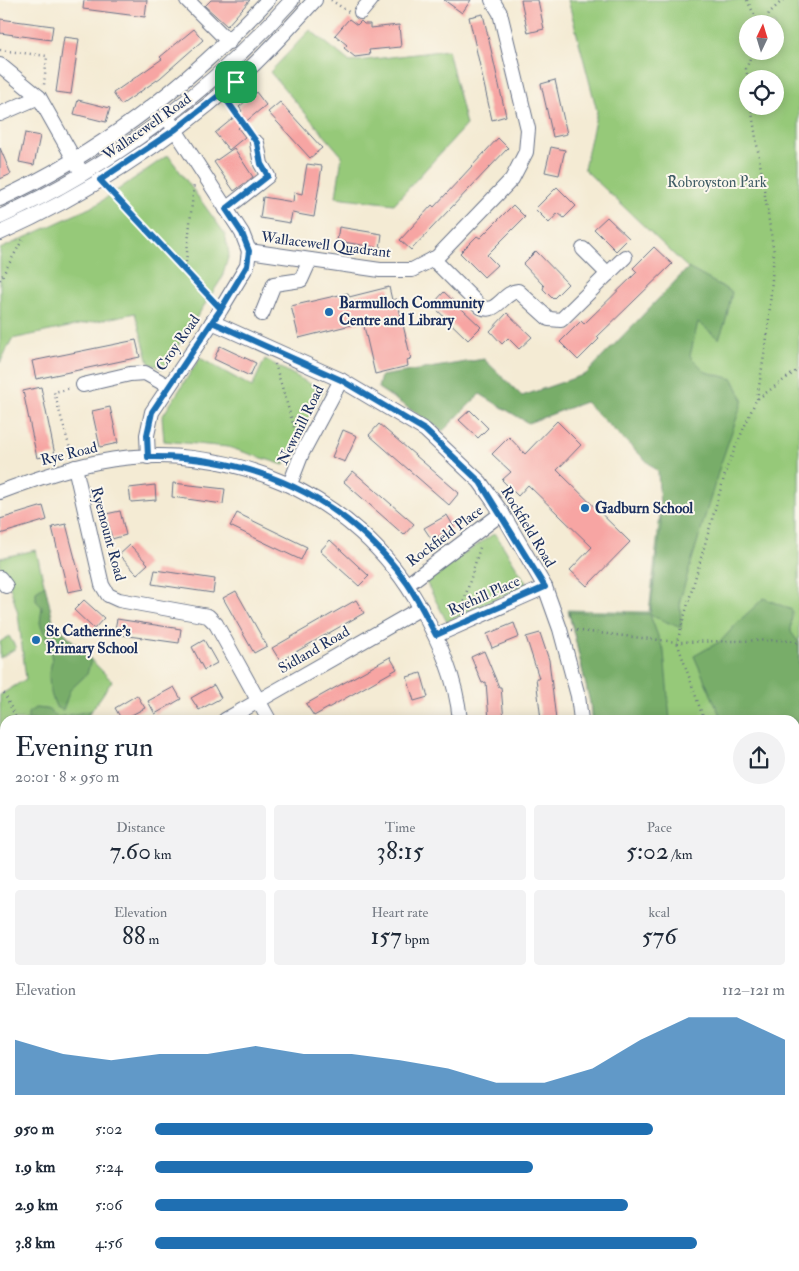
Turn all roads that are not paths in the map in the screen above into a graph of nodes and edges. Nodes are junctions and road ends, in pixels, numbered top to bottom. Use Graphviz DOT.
graph roads {
  1 [pos="187,0"];
  2 [pos="268,0"];
  3 [pos="292,0"];
  4 [pos="314,0"];
  5 [pos="371,0"];
  6 [pos="492,0"];
  7 [pos="361,12"];
  8 [pos="228,42"];
  9 [pos="0,65"];
  10 [pos="39,97"];
  11 [pos="0,114"];
  12 [pos="167,117"];
  13 [pos="176,129"];
  14 [pos="257,143"];
  15 [pos="74,160"];
  16 [pos="91,180"];
  17 [pos="0,199"];
  18 [pos="226,209"];
  19 [pos="0,217"];
  20 [pos="0,234"];
  21 [pos="583,249"];
  22 [pos="249,251"];
  23 [pos="625,256"];
  24 [pos="433,259"];
  25 [pos="310,260"];
  26 [pos="608,274"];
  27 [pos="262,314"];
  28 [pos="212,322"];
  29 [pos="341,380"];
  30 [pos="83,385"];
  31 [pos="168,386"];
  32 [pos="148,457"];
  33 [pos="75,467"];
  34 [pos="290,484"];
  35 [pos="0,492"];
  36 [pos="502,513"];
  37 [pos="408,584"];
  38 [pos="545,587"];
  39 [pos="421,608"];
  40 [pos="436,635"];
  41 [pos="258,701"];
  42 [pos="234,715"];
  43 [pos="266,715"];
  44 [pos="459,715"];
  45 [pos="580,715"];
  1 -- 8 [label="street"];
  2 -- 8 [label="street, Wallacewell Road"];
  3 -- 12 [label="street, Wallacewell Road"];
  4 -- 13 [label="street, Wallacewell Road"];
  5 -- 7 [label="street"];
  6 -- 24 [label="street, Wallacewell Quadrant"];
  8 -- 15 [label="street, Wallacewell Road"];
  9 -- 10 [label="street"];
  10 -- 11 [label="street"];
  10 -- 15 [label="street"];
  12 -- 13 [label="street, Wallacewell Quadrant"];
  12 -- 16 [label="street, Wallacewell Road"];
  13 -- 16 [label="street, Wallacewell Road"];
  13 -- 18 [label="street, Wallacewell Quadrant"];
  14 -- 18 [label="street"];
  15 -- 16 [label="street"];
  15 -- 17 [label="street, Wallacewell Road"];
  16 -- 19 [label="street, Wallacewell Road"];
  16 -- 20 [label="street, Wallacewell Road"];
  18 -- 22 [label="street, Wallacewell Quadrant"];
  21 -- 26 [label="street"];
  22 -- 25 [label="street, Wallacewell Quadrant"];
  22 -- 28 [label="street, Croy Road"];
  23 -- 26 [label="street"];
  24 -- 25 [label="street, Wallacewell Quadrant"];
  24 -- 26 [label="street"];
  25 -- 27 [label="street"];
  28 -- 29 [label="street, Rockfield Road"];
  28 -- 31 [label="street, Croy Road"];
  29 -- 34 [label="street, Newmill Road"];
  29 -- 36 [label="street, Rockfield Road"];
  30 -- 31 [label="street"];
  31 -- 32 [label="street, Croy Road"];
  32 -- 33 [label="street, Rye Road"];
  32 -- 34 [label="street, Rye Road"];
  33 -- 35 [label="street, Rye Road"];
  33 -- 41 [label="street, Ryemount Road"];
  34 -- 37 [label="street, Rye Road"];
  36 -- 37 [label="street, Rockfield Place"];
  36 -- 38 [label="street, Rockfield Road"];
  37 -- 39 [label="street, Rye Road"];
  38 -- 40 [label="street, Ryehill Place"];
  38 -- 45 [label="street, Rockfield Road"];
  39 -- 40 [label="street, Rye Road"];
  39 -- 41 [label="street, Sidland Road"];
  40 -- 44 [label="street, Rye Road"];
  41 -- 42 [label="street, Sidland Road"];
  41 -- 43 [label="street, Ryemount Road"];
}
